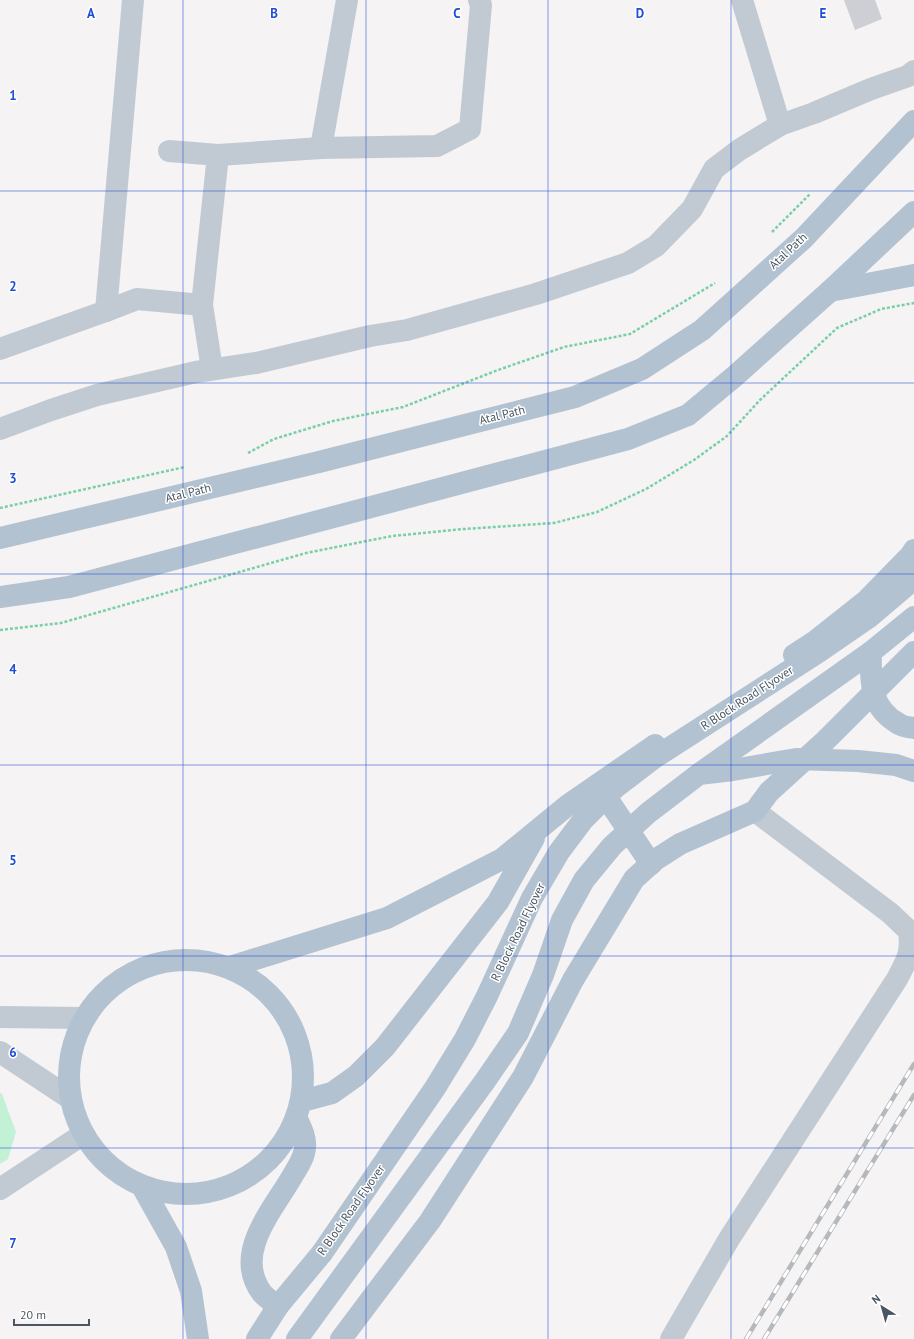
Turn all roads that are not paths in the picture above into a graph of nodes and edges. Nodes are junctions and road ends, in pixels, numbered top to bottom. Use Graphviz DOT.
graph roads {
  1 [pos="133,0"];
  2 [pos="347,0"];
  3 [pos="479,0"];
  4 [pos="742,0"];
  5 [pos="914,71"];
  6 [pos="914,121"];
  7 [pos="780,125"];
  8 [pos="321,148"];
  9 [pos="170,151"];
  10 [pos="218,155"];
  11 [pos="914,212"];
  12 [pos="914,275"];
  13 [pos="830,291"];
  14 [pos="202,305"];
  15 [pos="106,311"];
  16 [pos="0,349"];
  17 [pos="212,369"];
  18 [pos="0,429"];
  19 [pos="0,538"];
  20 [pos="914,550"];
  21 [pos="914,579"];
  22 [pos="0,597"];
  23 [pos="914,617"];
  24 [pos="871,652"];
  25 [pos="914,652"];
  26 [pos="914,728"];
  27 [pos="914,771"];
  28 [pos="699,774"];
  29 [pos="598,785"];
  30 [pos="755,811"];
  31 [pos="539,829"];
  32 [pos="651,864"];
  33 [pos="912,944"];
  34 [pos="230,967"];
  35 [pos="0,1017"];
  36 [pos="83,1018"];
  37 [pos="0,1052"];
  38 [pos="68,1097"];
  39 [pos="299,1110"];
  40 [pos="82,1135"];
  41 [pos="143,1188"];
  42 [pos="0,1189"];
  43 [pos="278,1306"];
  44 [pos="198,1339"];
  45 [pos="257,1339"];
  46 [pos="297,1339"];
  47 [pos="341,1339"];
  48 [pos="670,1339"];
  1 -- 15 [label="street"];
  2 -- 8 [label="street"];
  3 -- 8 [label="street"];
  4 -- 7 [label="street"];
  5 -- 7 [label="street"];
  6 -- 19 [label="main road, Atal Path"];
  7 -- 17 [label="street"];
  8 -- 10 [label="street"];
  9 -- 10 [label="street"];
  10 -- 14 [label="street"];
  11 -- 13 [label="main road"];
  12 -- 13 [label="main road"];
  13 -- 22 [label="main road"];
  14 -- 15 [label="street"];
  14 -- 17 [label="street"];
  15 -- 16 [label="street"];
  17 -- 18 [label="street"];
  20 -- 29 [label="main road"];
  21 -- 43 [label="main road, R Block Road Flyover, bridge"];
  23 -- 24 [label="main road"];
  24 -- 26 [label="main road, bridge"];
  24 -- 28 [label="main road"];
  25 -- 30 [label="main road"];
  27 -- 28 [label="main road, bridge"];
  28 -- 46 [label="main road, bridge"];
  29 -- 31 [label="main road"];
  29 -- 32 [label="main road"];
  30 -- 32 [label="main road"];
  30 -- 33 [label="street"];
  31 -- 34 [label="main road"];
  31 -- 39 [label="main road"];
  32 -- 47 [label="main road"];
  33 -- 48 [label="street"];
  34 -- 36 [label="main road"];
  34 -- 39 [label="main road"];
  35 -- 36 [label="street"];
  36 -- 38 [label="main road"];
  37 -- 38 [label="street"];
  38 -- 40 [label="main road"];
  39 -- 41 [label="main road"];
  39 -- 43 [label="main road"];
  40 -- 41 [label="main road"];
  40 -- 42 [label="street"];
  41 -- 44 [label="main road"];
  43 -- 45 [label="main road, R Block Road Flyover"];
}
